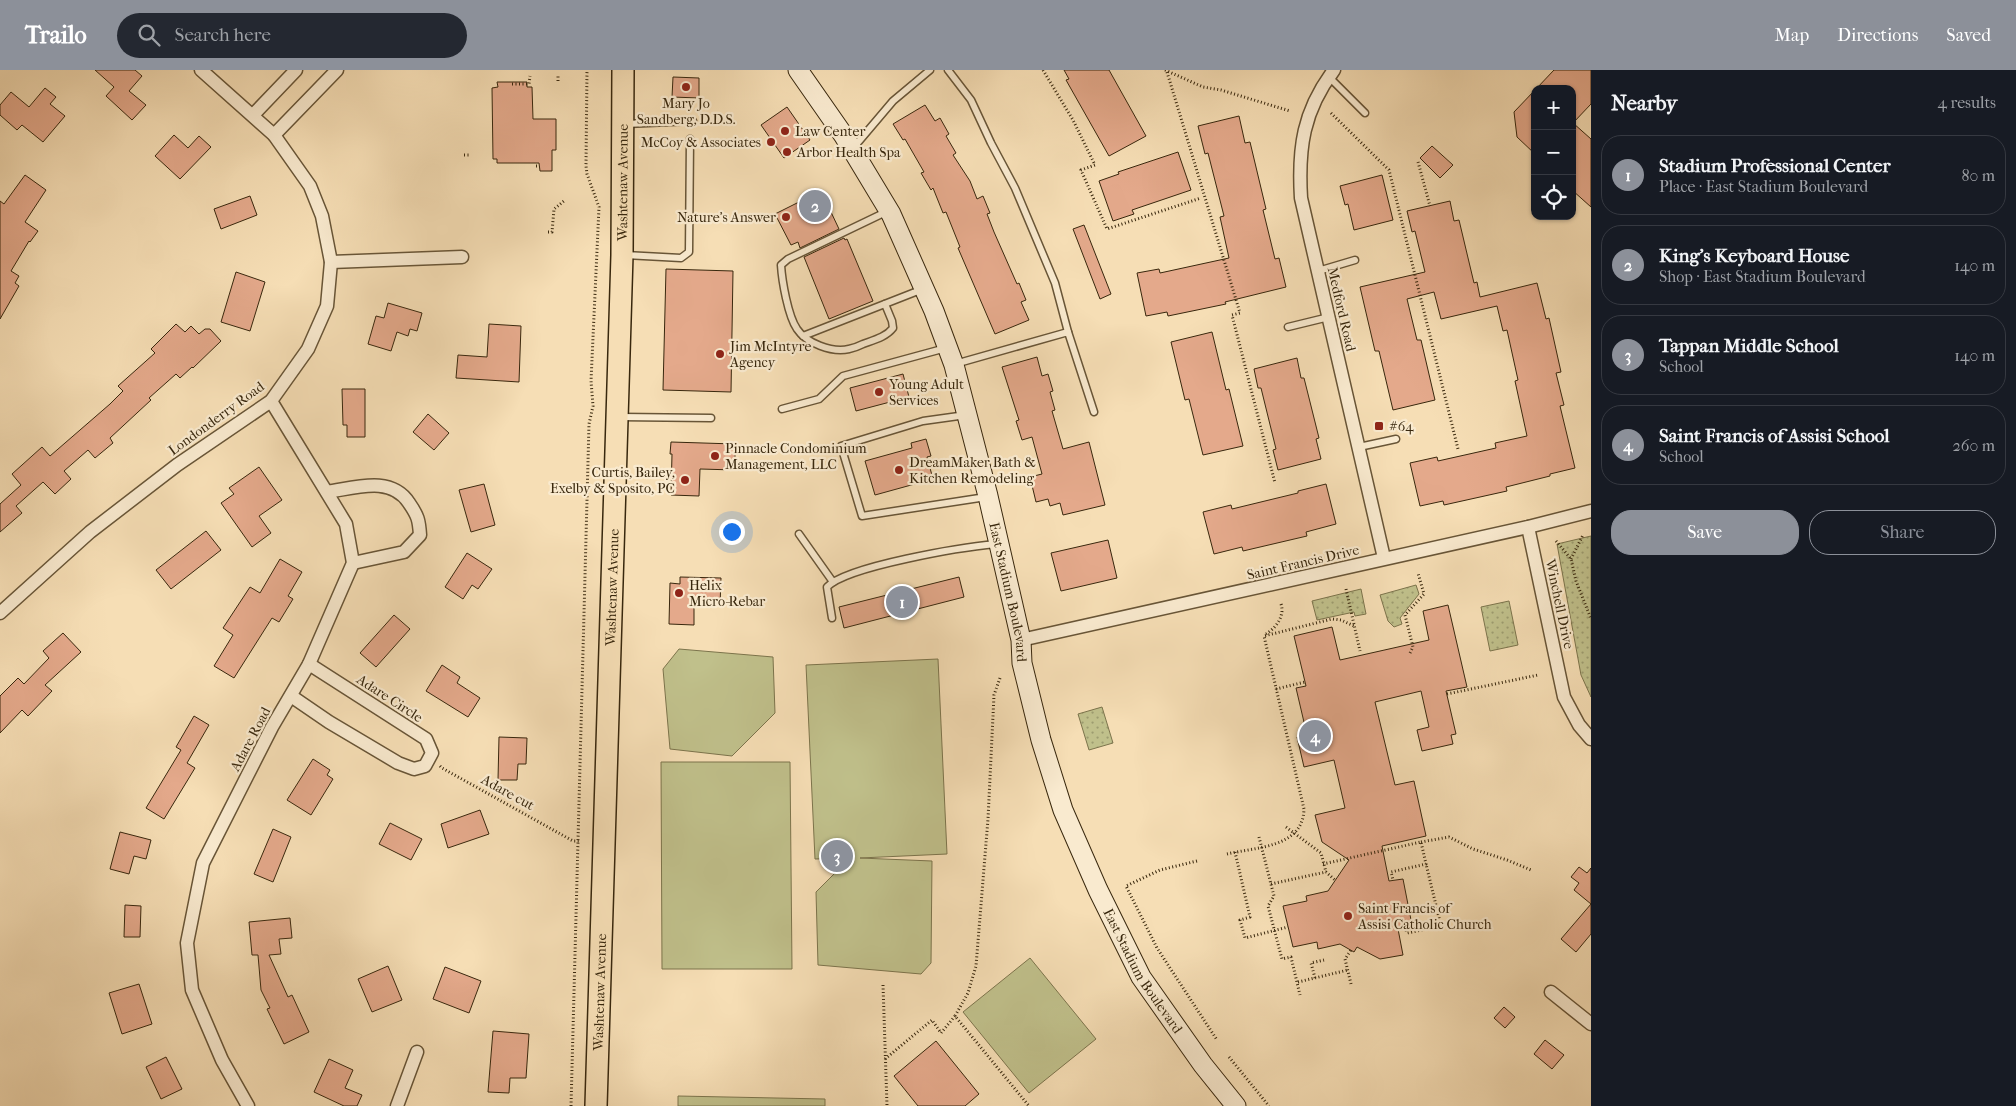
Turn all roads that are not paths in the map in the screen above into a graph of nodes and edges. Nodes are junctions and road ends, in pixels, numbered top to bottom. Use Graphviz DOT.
graph roads {
  1 [pos="201,70"];
  2 [pos="296,70"];
  3 [pos="337,70"];
  4 [pos="623,70"];
  5 [pos="798,70"];
  6 [pos="930,70"];
  7 [pos="948,70"];
  8 [pos="1331,74"];
  9 [pos="1365,113"];
  10 [pos="253,115"];
  11 [pos="693,121"];
  12 [pos="623,125"];
  13 [pos="274,135"];
  14 [pos="690,139"];
  15 [pos="852,149"];
  16 [pos="889,211"];
  17 [pos="622,255"];
  18 [pos="462,257"];
  19 [pos="1355,260"];
  20 [pos="331,262"];
  21 [pos="1318,271"];
  22 [pos="924,288"];
  23 [pos="885,304"];
  24 [pos="1329,318"];
  25 [pos="1288,327"];
  26 [pos="1068,332"];
  27 [pos="803,336"];
  28 [pos="951,356"];
  29 [pos="271,400"];
  30 [pos="782,409"];
  31 [pos="1094,412"];
  32 [pos="968,415"];
  33 [pos="616,416"];
  34 [pos="711,418"];
  35 [pos="1396,439"];
  36 [pos="1359,447"];
  37 [pos="327,492"];
  38 [pos="988,496"];
  39 [pos="1591,511"];
  40 [pos="1528,527"];
  41 [pos="799,534"];
  42 [pos="1000,544"];
  43 [pos="1384,558"];
  44 [pos="353,563"];
  45 [pos="832,582"];
  46 [pos="0,613"];
  47 [pos="832,618"];
  48 [pos="1021,640"];
  49 [pos="309,664"];
  50 [pos="291,696"];
  51 [pos="1591,739"];
  52 [pos="1551,992"];
  53 [pos="1591,1024"];
  54 [pos="417,1052"];
  55 [pos="248,1106"];
  56 [pos="398,1106"];
  57 [pos="596,1106"];
  58 [pos="1236,1106"];
  1 -- 10 [label="street, Londonderry Road"];
  2 -- 10 [label="street"];
  3 -- 13 [label="street"];
  4 -- 12 [label="main road, Washtenaw Avenue"];
  5 -- 15 [label="main road, East Stadium Boulevard"];
  6 -- 15 [label="lane"];
  7 -- 26 [label="lane"];
  8 -- 9 [label="lane"];
  8 -- 21 [label="street, Medford Road"];
  10 -- 13 [label="street, Londonderry Road"];
  11 -- 12 [label="lane"];
  12 -- 17 [label="main road, Washtenaw Avenue"];
  13 -- 20 [label="street, Londonderry Road"];
  14 -- 17 [label="lane"];
  15 -- 16 [label="main road, East Stadium Boulevard"];
  16 -- 22 [label="main road, East Stadium Boulevard"];
  16 -- 27 [label="lane"];
  17 -- 33 [label="main road, Washtenaw Avenue"];
  18 -- 20 [label="street"];
  19 -- 21 [label="lane"];
  20 -- 29 [label="street, Londonderry Road"];
  21 -- 24 [label="street, Medford Road"];
  22 -- 23 [label="lane"];
  22 -- 28 [label="main road, East Stadium Boulevard"];
  23 -- 27 [label="lane"];
  23 -- 27 [label="lane"];
  24 -- 25 [label="lane"];
  24 -- 36 [label="street, Medford Road"];
  26 -- 28 [label="lane"];
  26 -- 31 [label="lane"];
  28 -- 30 [label="lane"];
  28 -- 32 [label="main road, East Stadium Boulevard"];
  29 -- 37 [label="street"];
  29 -- 46 [label="street, Londonderry Road"];
  32 -- 38 [label="main road, East Stadium Boulevard"];
  32 -- 38 [label="lane"];
  33 -- 34 [label="lane"];
  33 -- 57 [label="main road, Washtenaw Avenue"];
  35 -- 36 [label="lane"];
  36 -- 43 [label="street, Medford Road"];
  37 -- 44 [label="street"];
  37 -- 44 [label="street"];
  38 -- 42 [label="main road, East Stadium Boulevard"];
  39 -- 40 [label="street, Saint Francis Drive"];
  40 -- 43 [label="street, Saint Francis Drive"];
  40 -- 51 [label="street, Winchell Drive"];
  41 -- 45 [label="lane"];
  42 -- 45 [label="lane"];
  42 -- 48 [label="main road, East Stadium Boulevard"];
  43 -- 48 [label="street, Saint Francis Drive"];
  44 -- 49 [label="street, Adare Road"];
  45 -- 47 [label="lane"];
  48 -- 58 [label="main road, East Stadium Boulevard"];
  49 -- 50 [label="street, Adare Road"];
  49 -- 50 [label="street, Adare Circle"];
  50 -- 55 [label="street, Adare Road"];
  52 -- 53 [label="street"];
  54 -- 56 [label="street"];
}
